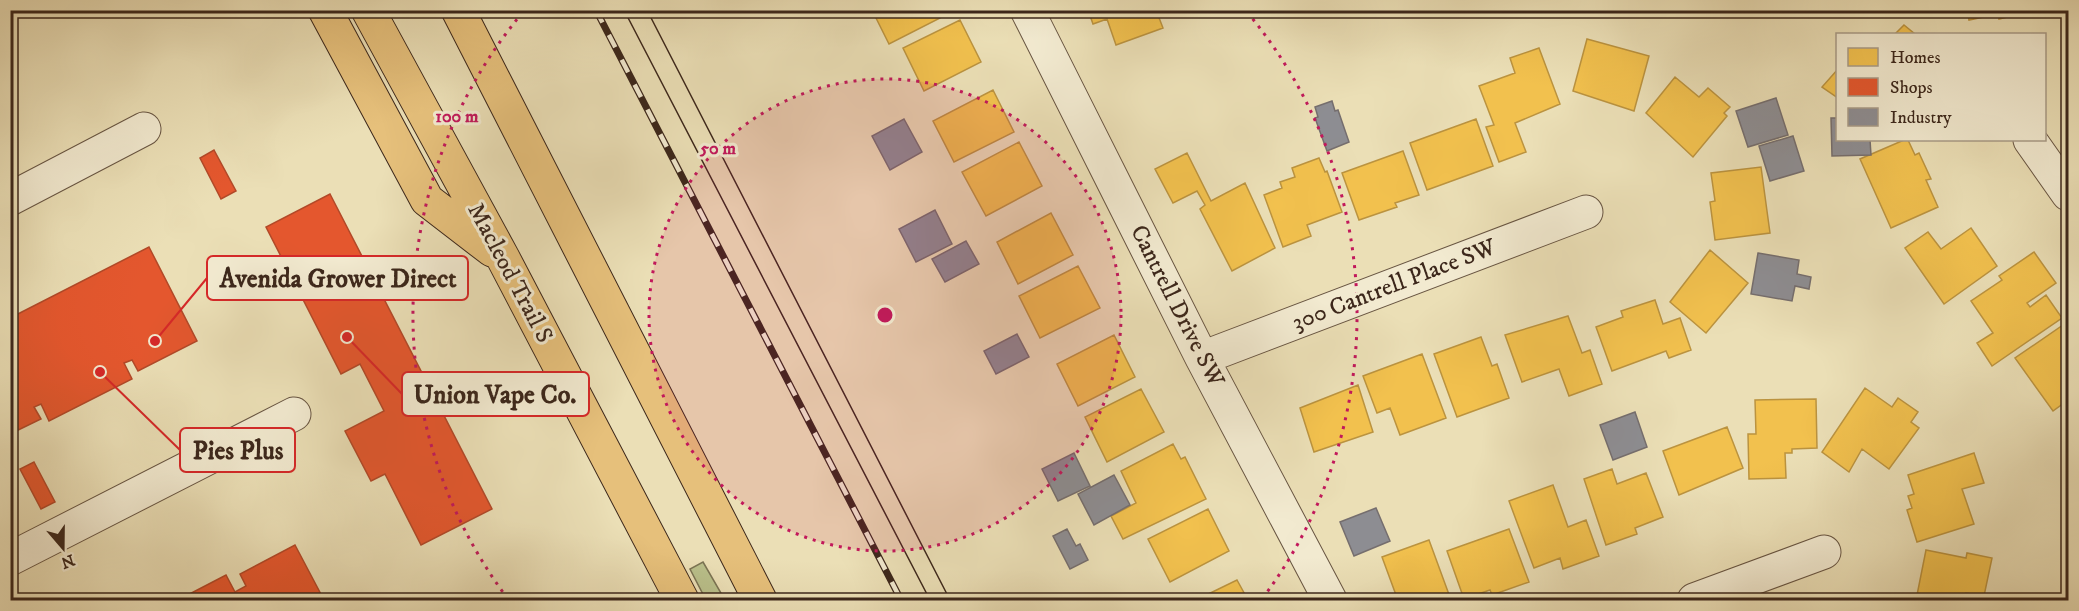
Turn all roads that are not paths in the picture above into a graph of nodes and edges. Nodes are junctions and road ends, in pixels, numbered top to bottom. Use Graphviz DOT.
graph roads {
  1 [pos="325,10"];
  2 [pos="368,10"];
  3 [pos="458,10"];
  4 [pos="1027,10"];
  5 [pos="144,129"];
  6 [pos="2031,141"];
  7 [pos="2068,194"];
  8 [pos="10,199"];
  9 [pos="1586,212"];
  10 [pos="503,258"];
  11 [pos="1202,358"];
  12 [pos="294,414"];
  13 [pos="1824,552"];
  14 [pos="10,559"];
  15 [pos="682,600"];
  16 [pos="760,600"];
  17 [pos="1330,600"];
  18 [pos="1694,600"];
  1 -- 10 [label="highway"];
  2 -- 10 [label="highway, Macleod Trail S"];
  3 -- 16 [label="highway"];
  4 -- 11 [label="street, Cantrell Drive SW"];
  5 -- 8 [label="street"];
  6 -- 7 [label="street"];
  9 -- 11 [label="street, 300 Cantrell Place SW"];
  10 -- 15 [label="highway, Macleod Trail S"];
  11 -- 17 [label="street, Cantrell Drive SW"];
  12 -- 14 [label="street"];
  13 -- 18 [label="street"];
}
